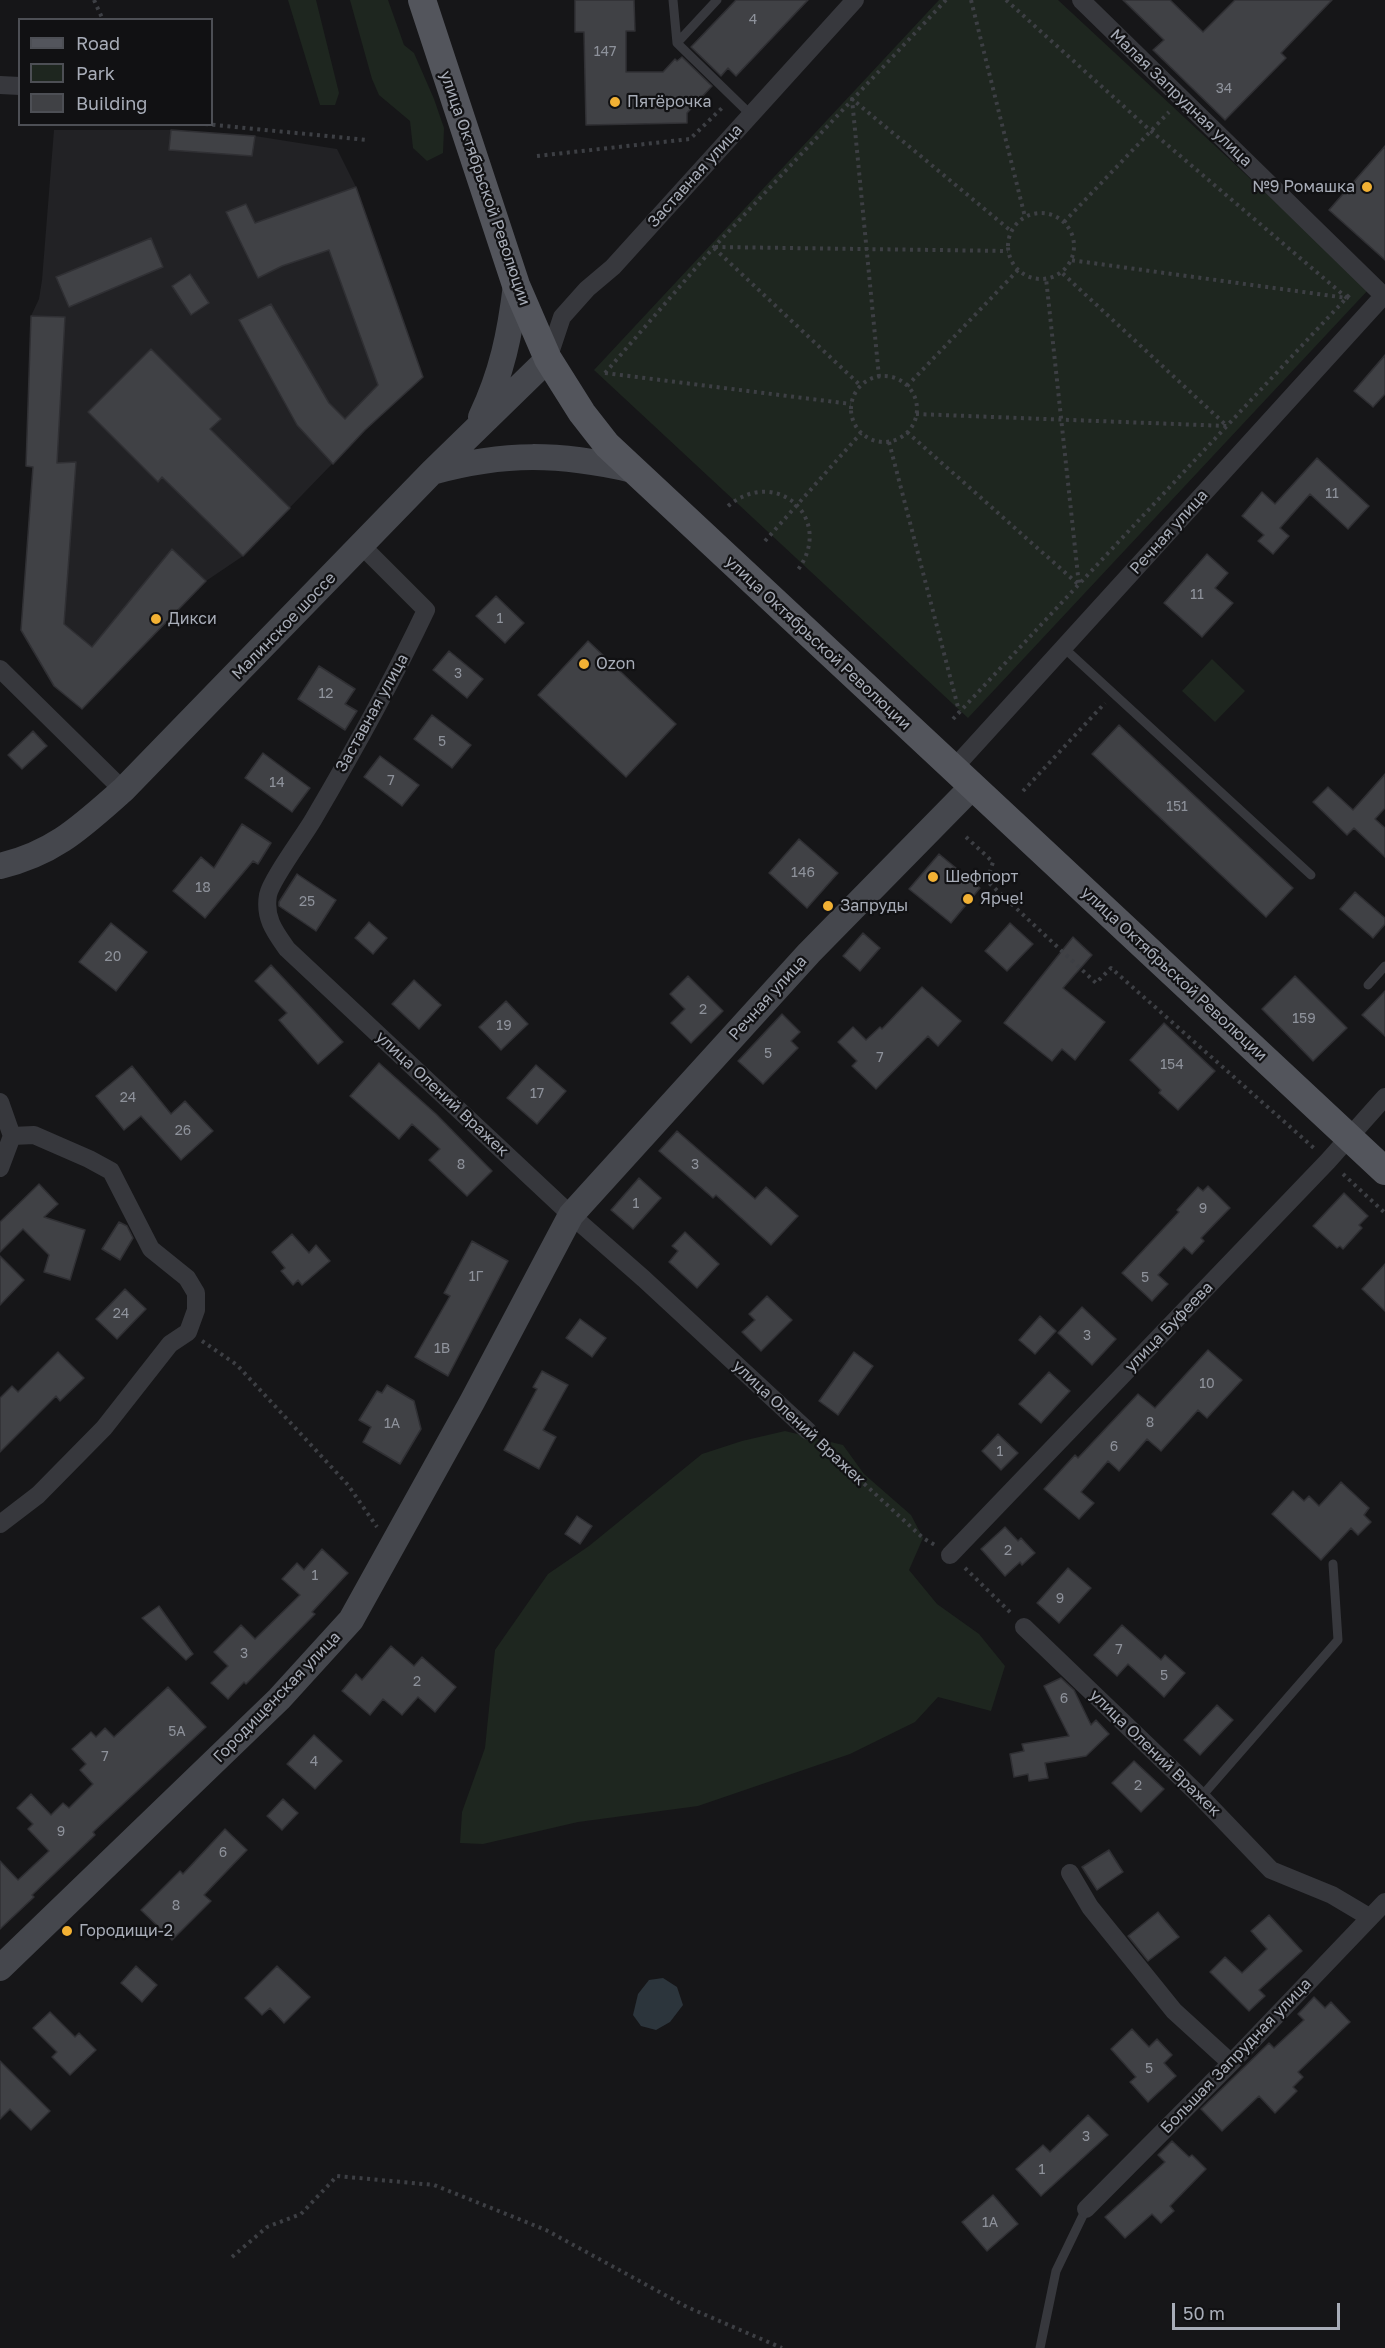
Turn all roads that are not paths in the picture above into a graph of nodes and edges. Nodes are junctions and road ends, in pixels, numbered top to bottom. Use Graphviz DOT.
graph roads {
  1 [pos="422,0"];
  2 [pos="672,0"];
  3 [pos="717,0"];
  4 [pos="855,0"];
  5 [pos="1081,0"];
  6 [pos="677,42"];
  7 [pos="0,85"];
  8 [pos="18,86"];
  9 [pos="750,114"];
  10 [pos="516,285"];
  11 [pos="1384,296"];
  12 [pos="548,359"];
  13 [pos="474,432"];
  14 [pos="633,470"];
  15 [pos="432,472"];
  16 [pos="362,546"];
  17 [pos="1064,648"];
  18 [pos="0,669"];
  19 [pos="963,778"];
  20 [pos="123,790"];
  21 [pos="0,866"];
  22 [pos="1311,875"];
  23 [pos="268,893"];
  24 [pos="1385,966"];
  25 [pos="1368,986"];
  26 [pos="1385,1097"];
  27 [pos="0,1102"];
  28 [pos="12,1136"];
  29 [pos="1349,1138"];
  30 [pos="0,1168"];
  31 [pos="1385,1172"];
  32 [pos="571,1215"];
  33 [pos="808,1431"];
  34 [pos="0,1524"];
  35 [pos="951,1555"];
  36 [pos="1333,1564"];
  37 [pos="1024,1626"];
  38 [pos="1201,1797"];
  39 [pos="1070,1873"];
  40 [pos="1385,1902"];
  41 [pos="1369,1917"];
  42 [pos="0,1968"];
  43 [pos="1232,2063"];
  44 [pos="1086,2210"];
  45 [pos="1040,2348"];
  1 -- 10 [label="main road, улица Октябрьской Революции"];
  2 -- 6 [label="lane"];
  3 -- 6 [label="lane"];
  4 -- 9 [label="street, Заставная улица"];
  5 -- 11 [label="street, Малая Запрудная улица"];
  6 -- 9 [label="lane"];
  7 -- 8 [label="street"];
  9 -- 12 [label="street, Заставная улица"];
  10 -- 12 [label="main road, улица Октябрьской Революции"];
  10 -- 13 [label="street"];
  11 -- 17 [label="street, Речная улица"];
  12 -- 13 [label="street, Малинское шоссе"];
  12 -- 14 [label="main road, улица Октябрьской Революции"];
  13 -- 15 [label="street, Малинское шоссе"];
  14 -- 15 [label="street"];
  14 -- 19 [label="main road, улица Октябрьской Революции"];
  15 -- 16 [label="street, Малинское шоссе"];
  16 -- 20 [label="street, Малинское шоссе"];
  16 -- 23 [label="street, Заставная улица"];
  17 -- 19 [label="street, Речная улица"];
  17 -- 22 [label="lane"];
  18 -- 20 [label="street"];
  19 -- 29 [label="main road, улица Октябрьской Революции"];
  19 -- 32 [label="street, Речная улица"];
  20 -- 21 [label="street, Малинское шоссе"];
  23 -- 32 [label="street, улица Олений Вражек"];
  24 -- 25 [label="lane"];
  26 -- 29 [label="street, улица Буфеева"];
  27 -- 28 [label="street"];
  28 -- 30 [label="street"];
  28 -- 34 [label="street"];
  29 -- 31 [label="main road, улица Октябрьской Революции"];
  29 -- 35 [label="street, улица Буфеева"];
  32 -- 33 [label="street, улица Олений Вражек"];
  32 -- 42 [label="street, Городищенская улица"];
  36 -- 38 [label="lane"];
  37 -- 38 [label="street, улица Олений Вражек"];
  38 -- 41 [label="street, улица Олений Вражек"];
  39 -- 43 [label="street"];
  40 -- 41 [label="street, Большая Запрудная улица"];
  41 -- 43 [label="street, Большая Запрудная улица"];
  43 -- 44 [label="street, Большая Запрудная улица"];
  44 -- 45 [label="lane"];
}
